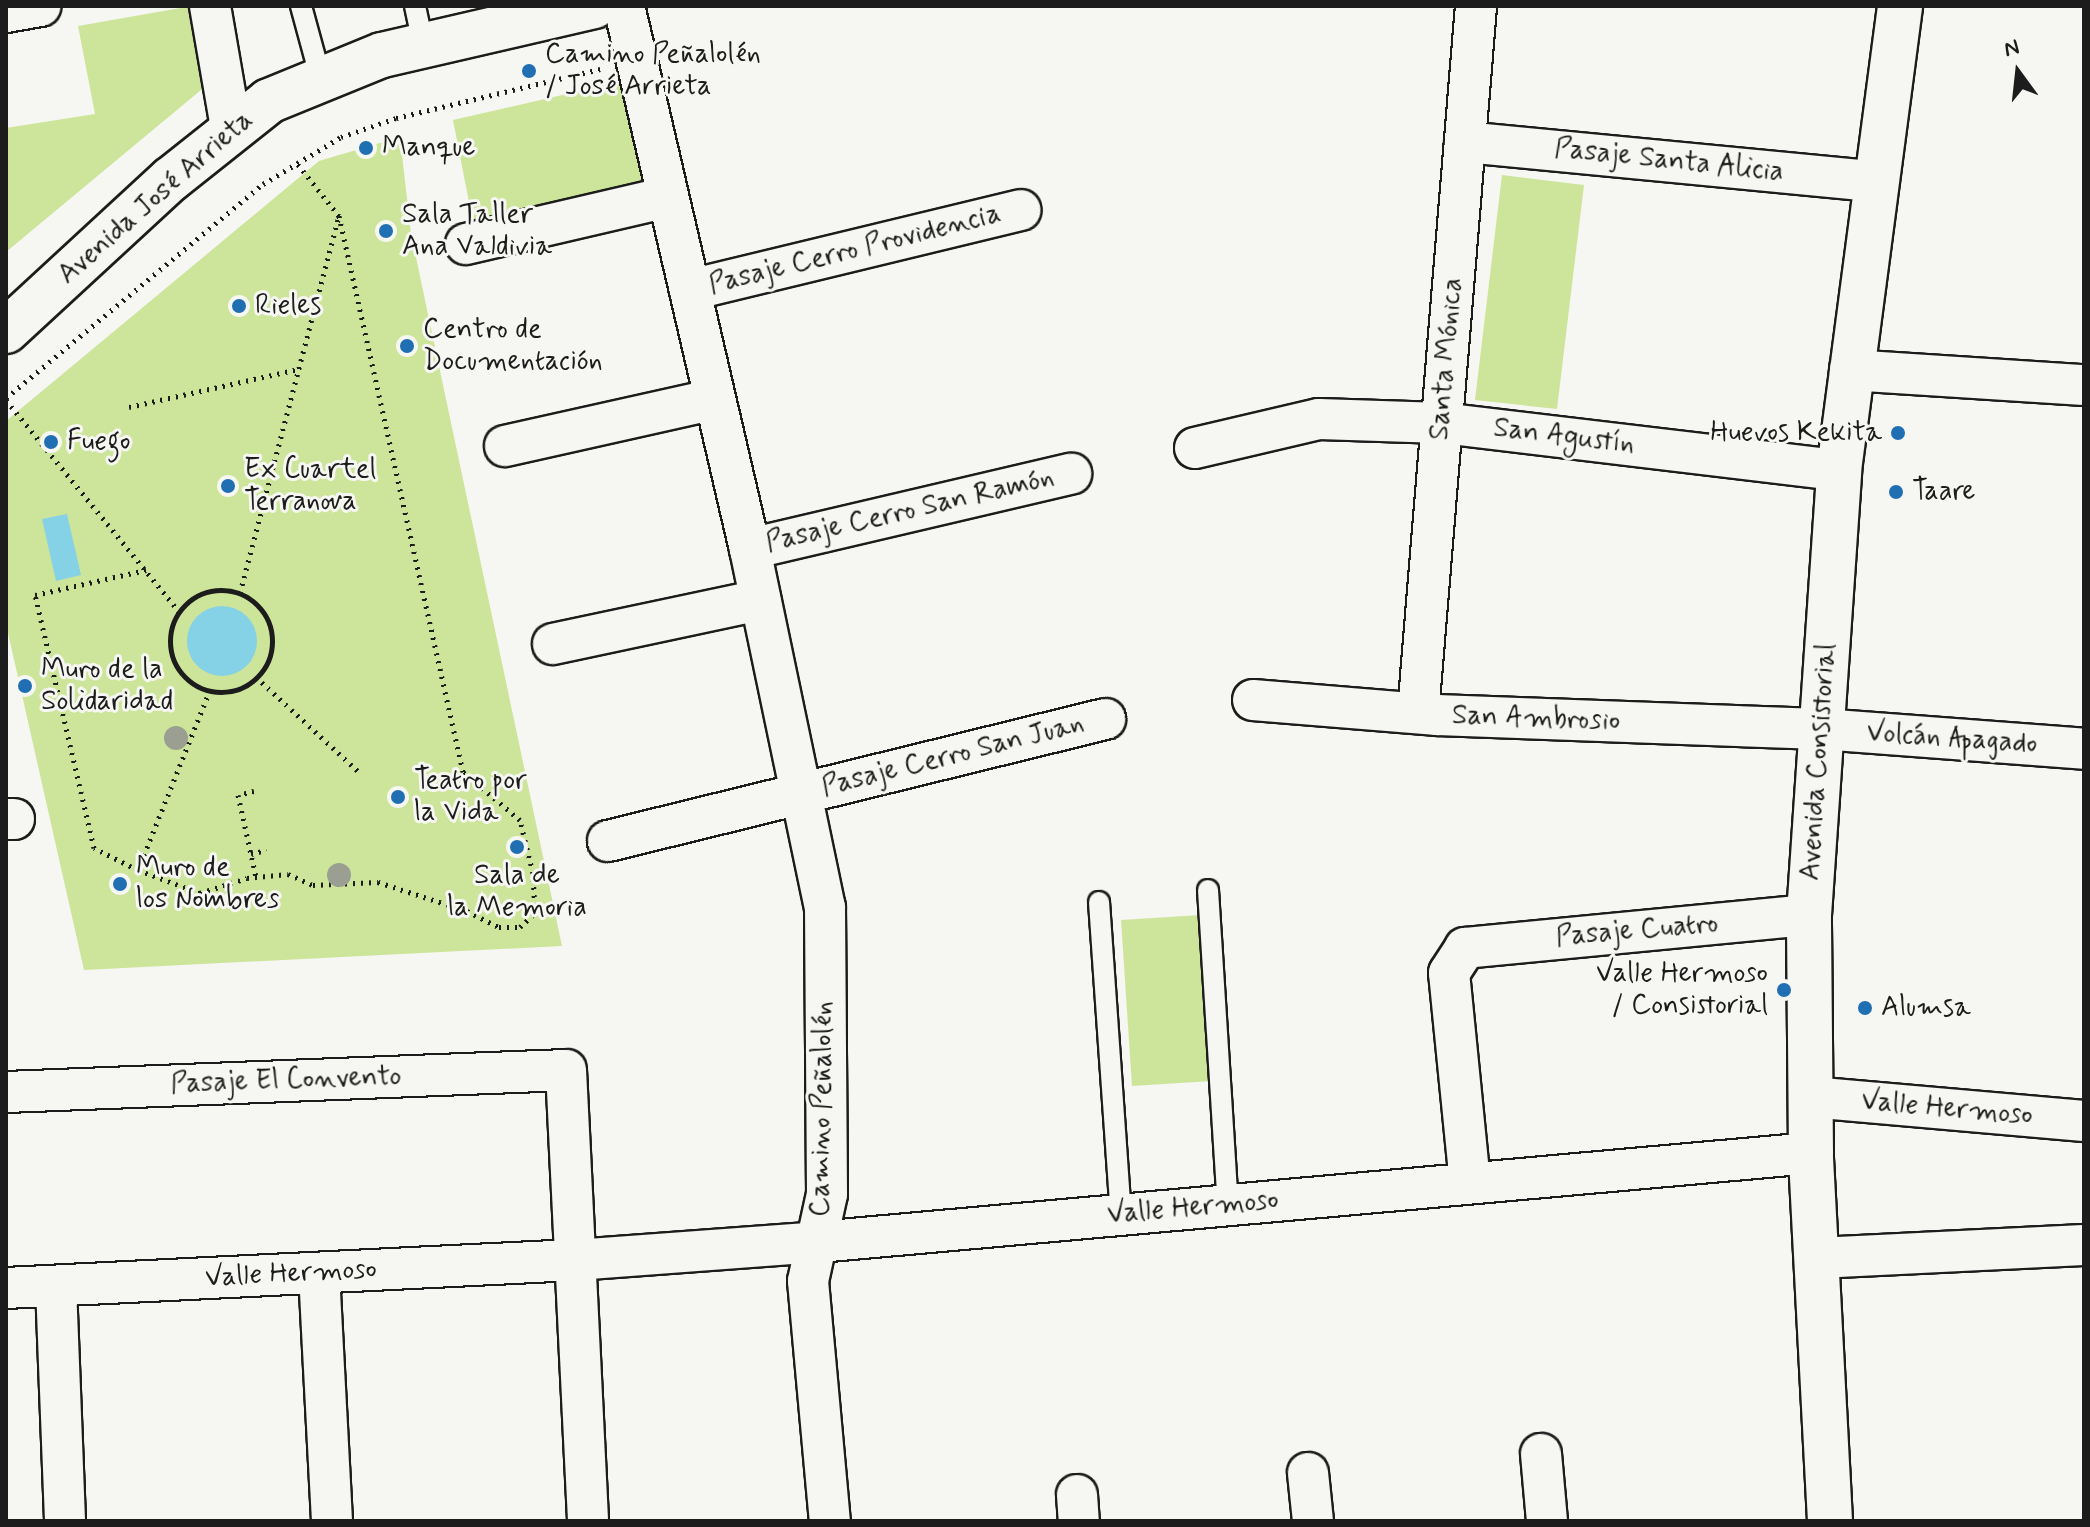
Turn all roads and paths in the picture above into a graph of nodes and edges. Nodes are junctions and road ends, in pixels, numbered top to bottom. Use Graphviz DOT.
graph roads {
  1 [pos="40,6"];
  2 [pos="210,6"];
  3 [pos="301,6"];
  4 [pos="594,6"];
  5 [pos="624,6"];
  6 [pos="1476,6"];
  7 [pos="1900,6"];
  8 [pos="6,12"];
  9 [pos="525,13"];
  10 [pos="419,25"];
  11 [pos="600,69"];
  12 [pos="320,76"];
  13 [pos="231,127"];
  14 [pos="1465,142"];
  15 [pos="296,162"];
  16 [pos="1873,181"];
  17 [pos="668,197"];
  18 [pos="1020,210"];
  19 [pos="339,216"];
  20 [pos="466,244"];
  21 [pos="690,290"];
  22 [pos="6,331"];
  23 [pos="299,369"];
  24 [pos="1850,370"];
  25 [pos="2084,385"];
  26 [pos="6,399"];
  27 [pos="715,399"];
  28 [pos="129,407"];
  29 [pos="1442,423"];
  30 [pos="505,446"];
  31 [pos="1195,448"];
  32 [pos="1839,470"];
  33 [pos="1071,474"];
  34 [pos="750,549"];
  35 [pos="146,570"];
  36 [pos="240,593"];
  37 [pos="760,600"];
  38 [pos="179,611"];
  39 [pos="553,644"];
  40 [pos="256,677"];
  41 [pos="210,690"];
  42 [pos="1253,700"];
  43 [pos="1418,713"];
  44 [pos="1105,719"];
  45 [pos="1821,729"];
  46 [pos="2084,749"];
  47 [pos="359,772"];
  48 [pos="254,791"];
  49 [pos="801,794"];
  50 [pos="608,841"];
  51 [pos="266,850"];
  52 [pos="251,854"];
  53 [pos="138,870"];
  54 [pos="256,877"];
  55 [pos="1208,890"];
  56 [pos="1099,902"];
  57 [pos="1809,915"];
  58 [pos="6,1092"];
  59 [pos="1810,1097"];
  60 [pos="2084,1121"];
  61 [pos="1811,1153"];
  62 [pos="1470,1183"];
  63 [pos="1228,1205"];
  64 [pos="1121,1215"];
  65 [pos="818,1242"];
  66 [pos="2084,1245"];
  67 [pos="1817,1258"];
  68 [pos="575,1260"];
  69 [pos="319,1273"];
  70 [pos="56,1286"];
  71 [pos="6,1288"];
  72 [pos="1541,1454"];
  73 [pos="1308,1473"];
  74 [pos="65,1521"];
  75 [pos="332,1521"];
  76 [pos="588,1521"];
  77 [pos="830,1521"];
  78 [pos="1313,1521"];
  79 [pos="1547,1521"];
  80 [pos="1830,1521"];
  1 -- 8 [label="street"];
  2 -- 13 [label="street"];
  3 -- 12 [label="lane"];
  4 -- 9 [label="street, Avenida José Arrieta"];
  5 -- 17 [label="street, Camino Peñalolén"];
  6 -- 14 [label="street, Santa Mónica"];
  7 -- 16 [label="street, Avenida Consistorial"];
  9 -- 10 [label="street, Avenida José Arrieta"];
  10 -- 12 [label="street, Avenida José Arrieta"];
  11 -- 15 [label="path"];
  12 -- 13 [label="street, Avenida José Arrieta"];
  13 -- 22 [label="street, Avenida José Arrieta"];
  14 -- 16 [label="street, Pasaje Santa Alicia"];
  14 -- 29 [label="street, Santa Mónica"];
  15 -- 19 [label="path"];
  15 -- 26 [label="path"];
  16 -- 24 [label="street, Avenida Consistorial"];
  17 -- 20 [label="street"];
  17 -- 21 [label="street, Camino Peñalolén"];
  18 -- 21 [label="street, Pasaje Cerro Providencia"];
  19 -- 23 [label="path"];
  19 -- 54 [label="path"];
  21 -- 27 [label="street, Camino Peñalolén"];
  23 -- 28 [label="path"];
  23 -- 36 [label="path"];
  24 -- 25 [label="street"];
  24 -- 32 [label="street, Avenida Consistorial"];
  26 -- 35 [label="path"];
  27 -- 30 [label="street"];
  27 -- 34 [label="street, Camino Peñalolén"];
  29 -- 31 [label="street, San Agustín"];
  29 -- 32 [label="street, San Agustín"];
  29 -- 43 [label="street, Santa Mónica"];
  32 -- 45 [label="street, Avenida Consistorial"];
  33 -- 34 [label="street, Pasaje Cerro San Ramón"];
  34 -- 37 [label="street, Camino Peñalolén"];
  35 -- 38 [label="path"];
  35 -- 53 [label="path"];
  36 -- 38 [label="path"];
  36 -- 40 [label="path"];
  37 -- 39 [label="street"];
  37 -- 49 [label="street, Camino Peñalolén"];
  38 -- 41 [label="path"];
  40 -- 41 [label="path"];
  40 -- 47 [label="path"];
  41 -- 53 [label="path"];
  42 -- 43 [label="street, San Ambrosio"];
  43 -- 45 [label="street, San Ambrosio"];
  44 -- 49 [label="street, Pasaje Cerro San Juan"];
  45 -- 46 [label="street, Volcán Apagado"];
  45 -- 57 [label="street, Avenida Consistorial"];
  48 -- 52 [label="path"];
  49 -- 50 [label="street"];
  49 -- 65 [label="street, Camino Peñalolén"];
  51 -- 52 [label="path"];
  52 -- 54 [label="path"];
  53 -- 54 [label="path"];
  55 -- 63 [label="lane"];
  56 -- 64 [label="lane"];
  57 -- 59 [label="street, Avenida Consistorial"];
  57 -- 62 [label="street, Pasaje Cuatro"];
  58 -- 68 [label="street, Pasaje El Convento"];
  59 -- 60 [label="street, Valle Hermoso"];
  59 -- 61 [label="street, Avenida Consistorial"];
  61 -- 62 [label="street, Valle Hermoso"];
  61 -- 67 [label="street, Avenida Consistorial"];
  62 -- 63 [label="street, Valle Hermoso"];
  63 -- 64 [label="street, Valle Hermoso"];
  64 -- 65 [label="street, Valle Hermoso"];
  65 -- 68 [label="street, Valle Hermoso"];
  65 -- 77 [label="street, Camino Peñalolén"];
  66 -- 67 [label="street"];
  67 -- 80 [label="street, Avenida Consistorial"];
  68 -- 69 [label="street, Valle Hermoso"];
  68 -- 76 [label="street"];
  69 -- 70 [label="street, Valle Hermoso"];
  69 -- 75 [label="street"];
  70 -- 71 [label="street, Valle Hermoso"];
  70 -- 74 [label="street"];
  72 -- 79 [label="street"];
  73 -- 78 [label="street"];
}
